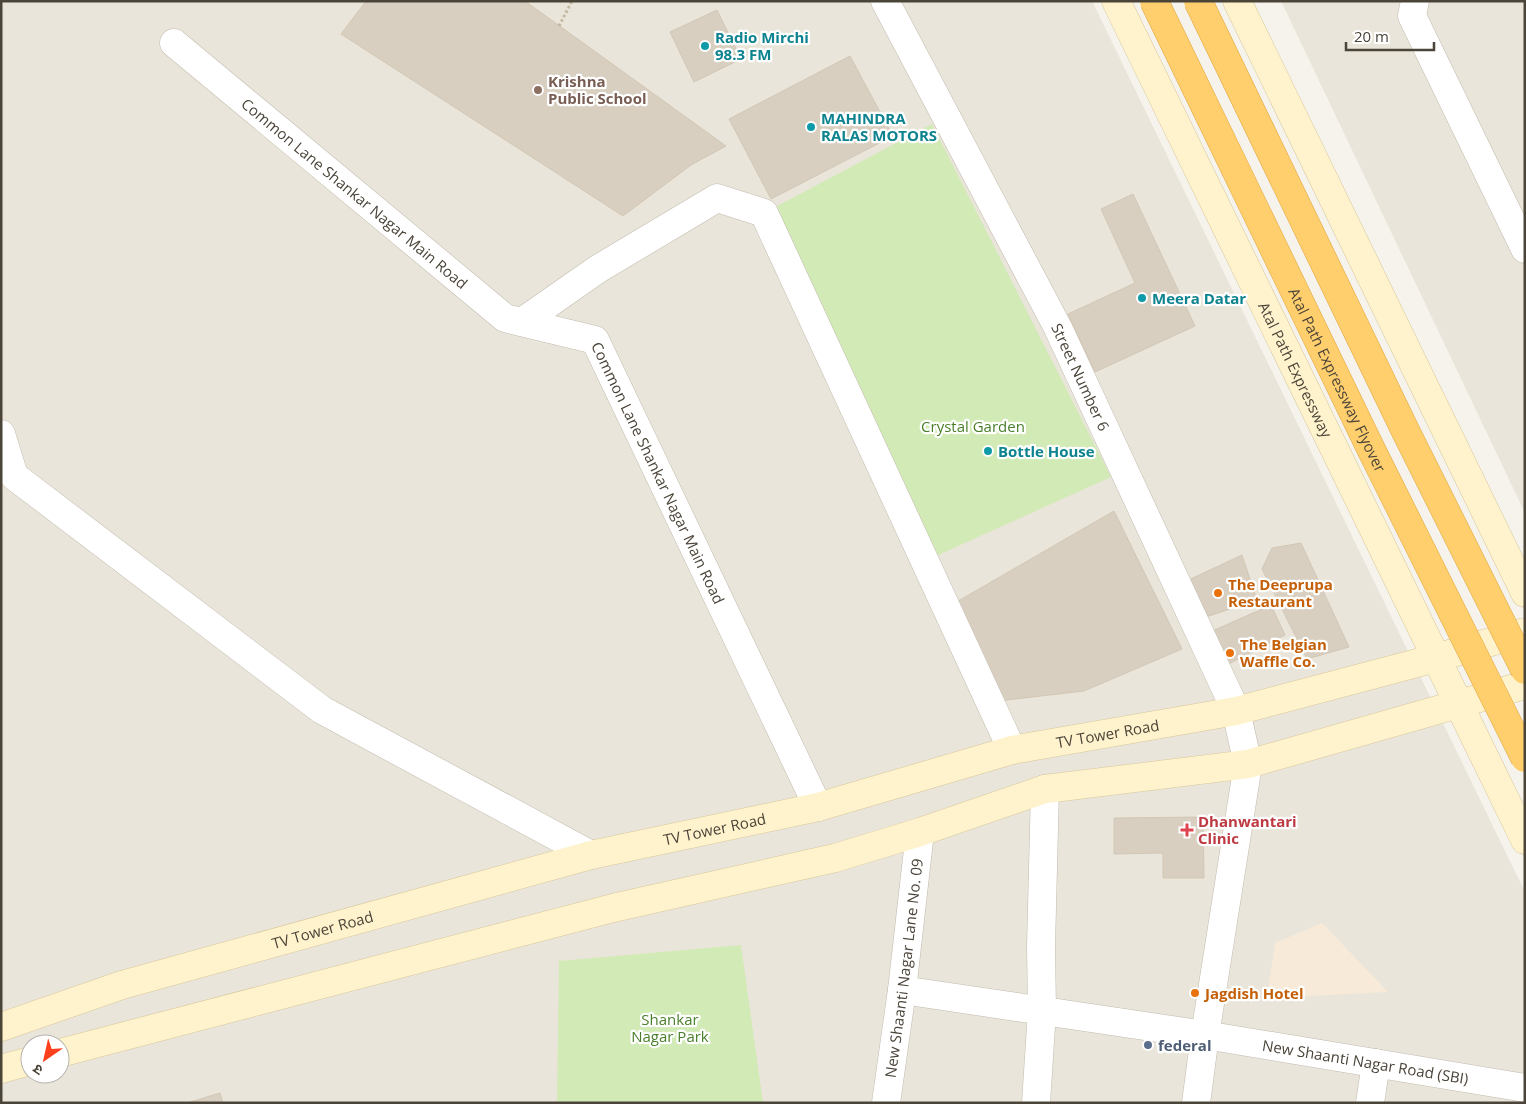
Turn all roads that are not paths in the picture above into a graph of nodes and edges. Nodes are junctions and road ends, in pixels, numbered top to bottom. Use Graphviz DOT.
graph roads {
  1 [pos="885,1"];
  2 [pos="1116,1"];
  3 [pos="1154,1"];
  4 [pos="1198,1"];
  5 [pos="1237,1"];
  6 [pos="1415,1"];
  7 [pos="174,42"];
  8 [pos="1525,249"];
  9 [pos="522,322"];
  10 [pos="1,434"];
  11 [pos="1525,593"];
  12 [pos="1525,632"];
  13 [pos="1436,658"];
  14 [pos="1525,670"];
  15 [pos="1525,685"];
  16 [pos="1458,703"];
  17 [pos="1236,711"];
  18 [pos="1012,750"];
  19 [pos="1525,758"];
  20 [pos="1248,764"];
  21 [pos="1045,789"];
  22 [pos="818,807"];
  23 [pos="920,832"];
  24 [pos="1525,840"];
  25 [pos="591,855"];
  26 [pos="902,990"];
  27 [pos="1042,1011"];
  28 [pos="1,1027"];
  29 [pos="1205,1034"];
  30 [pos="70,1050"];
  31 [pos="20,1064"];
  32 [pos="1376,1064"];
  33 [pos="1,1069"];
  34 [pos="1525,1088"];
  35 [pos="886,1103"];
  36 [pos="1036,1103"];
  37 [pos="1196,1103"];
  38 [pos="1370,1103"];
  1 -- 17 [label="street, Street Number 6"];
  2 -- 13 [label="main road, Atal Path Expressway"];
  3 -- 19 [label="highway, Atal Path Expressway Flyover, bridge"];
  4 -- 14 [label="highway, bridge"];
  5 -- 11 [label="main road"];
  6 -- 8 [label="street"];
  7 -- 9 [label="street, Common Lane Shankar Nagar Main Road"];
  9 -- 18 [label="street"];
  9 -- 22 [label="street, Common Lane Shankar Nagar Main Road"];
  10 -- 25 [label="street"];
  12 -- 13 [label="main road, TV Tower Road"];
  13 -- 16 [label="main road, Atal Path Expressway"];
  13 -- 17 [label="main road, TV Tower Road"];
  15 -- 16 [label="main road"];
  16 -- 20 [label="main road"];
  16 -- 24 [label="main road, Atal Path Expressway"];
  17 -- 18 [label="main road, TV Tower Road"];
  17 -- 20 [label="street, Street Number 6"];
  18 -- 22 [label="main road, TV Tower Road"];
  20 -- 21 [label="main road"];
  20 -- 29 [label="street"];
  21 -- 23 [label="main road"];
  21 -- 27 [label="street"];
  22 -- 25 [label="main road, TV Tower Road"];
  23 -- 26 [label="street, New Shaanti Nagar Lane No. 09"];
  23 -- 30 [label="main road"];
  25 -- 28 [label="main road, TV Tower Road"];
  26 -- 27 [label="street, New Shaanti Nagar Road (SBI)"];
  26 -- 35 [label="street, New Shaanti Nagar Lane No. 09"];
  27 -- 29 [label="street, New Shaanti Nagar Road (SBI)"];
  27 -- 36 [label="street"];
  29 -- 32 [label="street, New Shaanti Nagar Road (SBI)"];
  29 -- 37 [label="street"];
  31 -- 33 [label="main road"];
  32 -- 34 [label="street, New Shaanti Nagar Road (SBI)"];
  32 -- 38 [label="street"];
}
